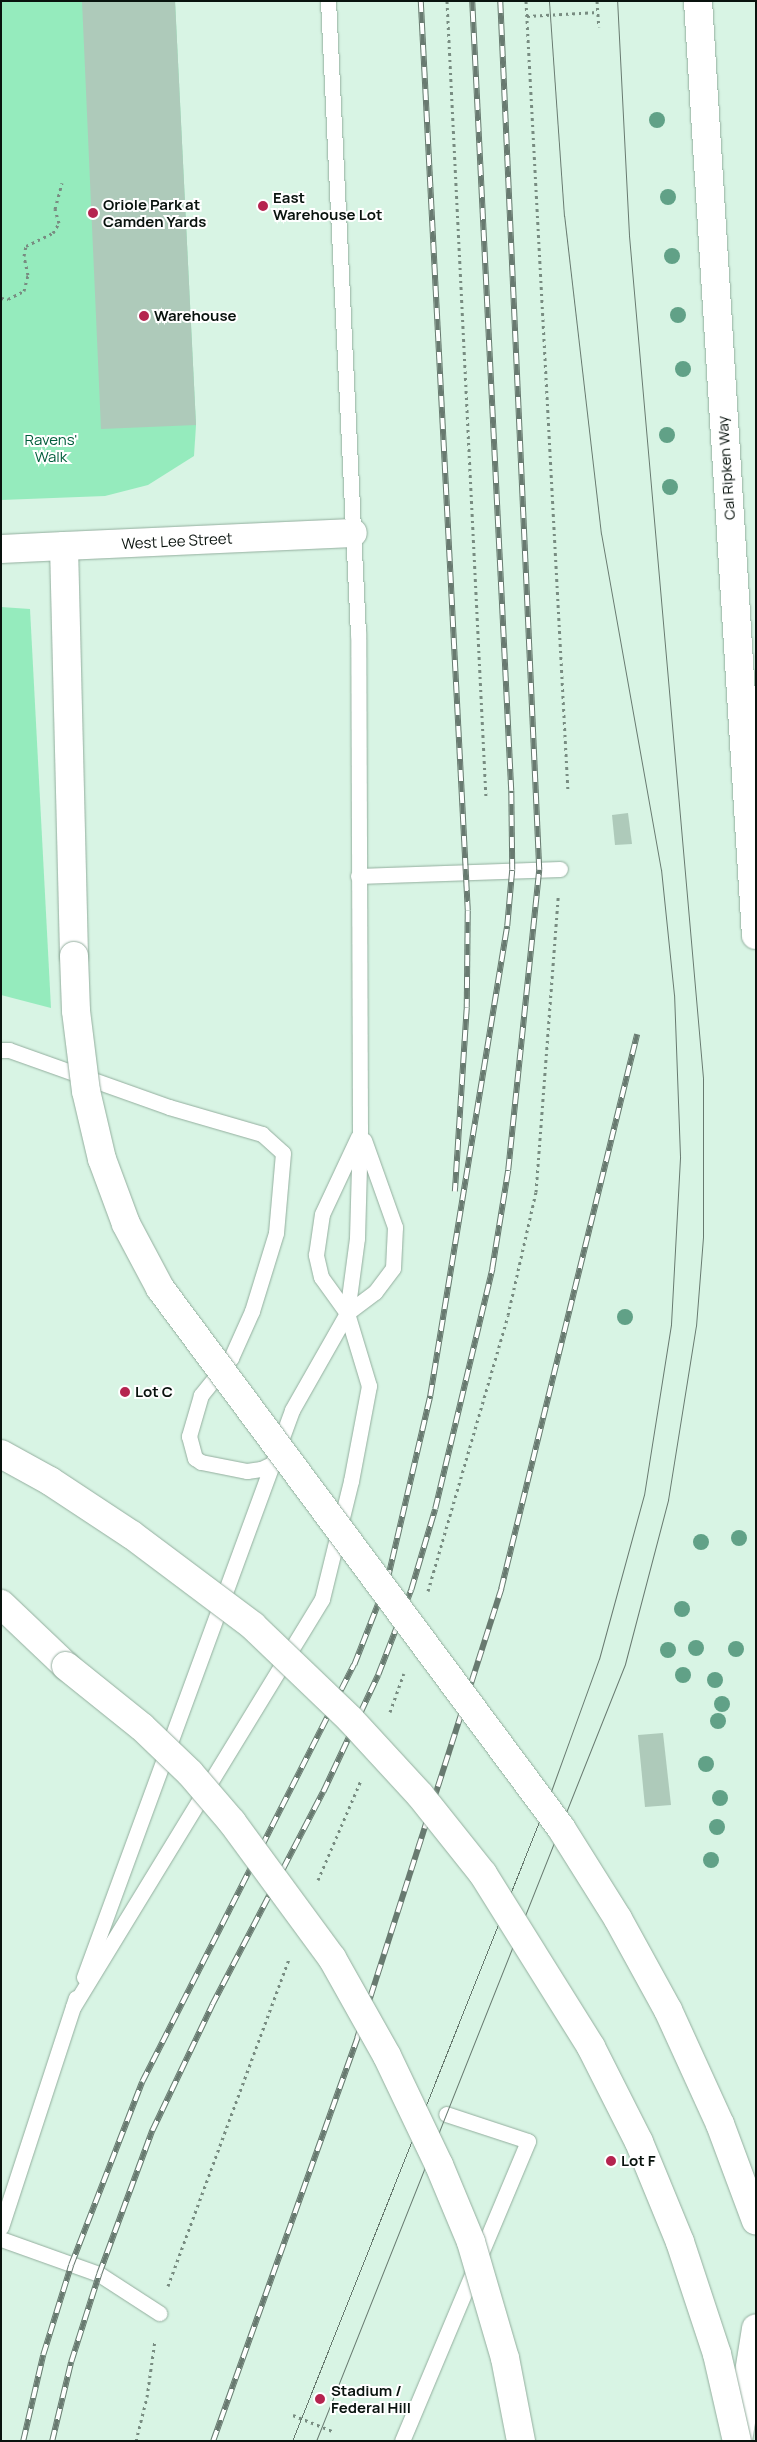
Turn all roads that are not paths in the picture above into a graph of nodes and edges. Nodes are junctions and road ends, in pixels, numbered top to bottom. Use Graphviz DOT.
graph roads {
  1 [pos="328,1"];
  2 [pos="698,1"];
  3 [pos="353,532"];
  4 [pos="64,546"];
  5 [pos="1,549"];
  6 [pos="560,869"];
  7 [pos="358,876"];
  8 [pos="756,935"];
  9 [pos="1,1050"];
  10 [pos="360,1131"];
  11 [pos="347,1313"];
  12 [pos="1,1454"];
  13 [pos="276,1462"];
  14 [pos="1,1604"];
  15 [pos="1,1628"];
  16 [pos="66,1666"];
  17 [pos="73,2007"];
  18 [pos="446,2114"];
  19 [pos="756,2221"];
  20 [pos="1,2227"];
  21 [pos="1,2239"];
  22 [pos="158,2312"];
  23 [pos="756,2328"];
  24 [pos="402,2441"];
  25 [pos="521,2441"];
  26 [pos="738,2441"];
  1 -- 3 [label="lane"];
  2 -- 8 [label="main road, Cal Ripken Way"];
  3 -- 4 [label="main road, West Lee Street"];
  3 -- 7 [label="lane"];
  4 -- 5 [label="main road, West Lee Street"];
  4 -- 19 [label="main road, bridge"];
  6 -- 7 [label="lane"];
  7 -- 10 [label="lane"];
  9 -- 13 [label="lane"];
  10 -- 11 [label="lane"];
  10 -- 11 [label="lane"];
  10 -- 11 [label="lane"];
  11 -- 13 [label="lane"];
  11 -- 17 [label="lane"];
  12 -- 26 [label="main road, bridge"];
  13 -- 17 [label="lane"];
  14 -- 16 [label="main road"];
  15 -- 16 [label="main road"];
  16 -- 25 [label="main road, bridge"];
  17 -- 20 [label="lane"];
  18 -- 24 [label="lane"];
  21 -- 22 [label="lane"];
  23 -- 26 [label="main road"];
}
